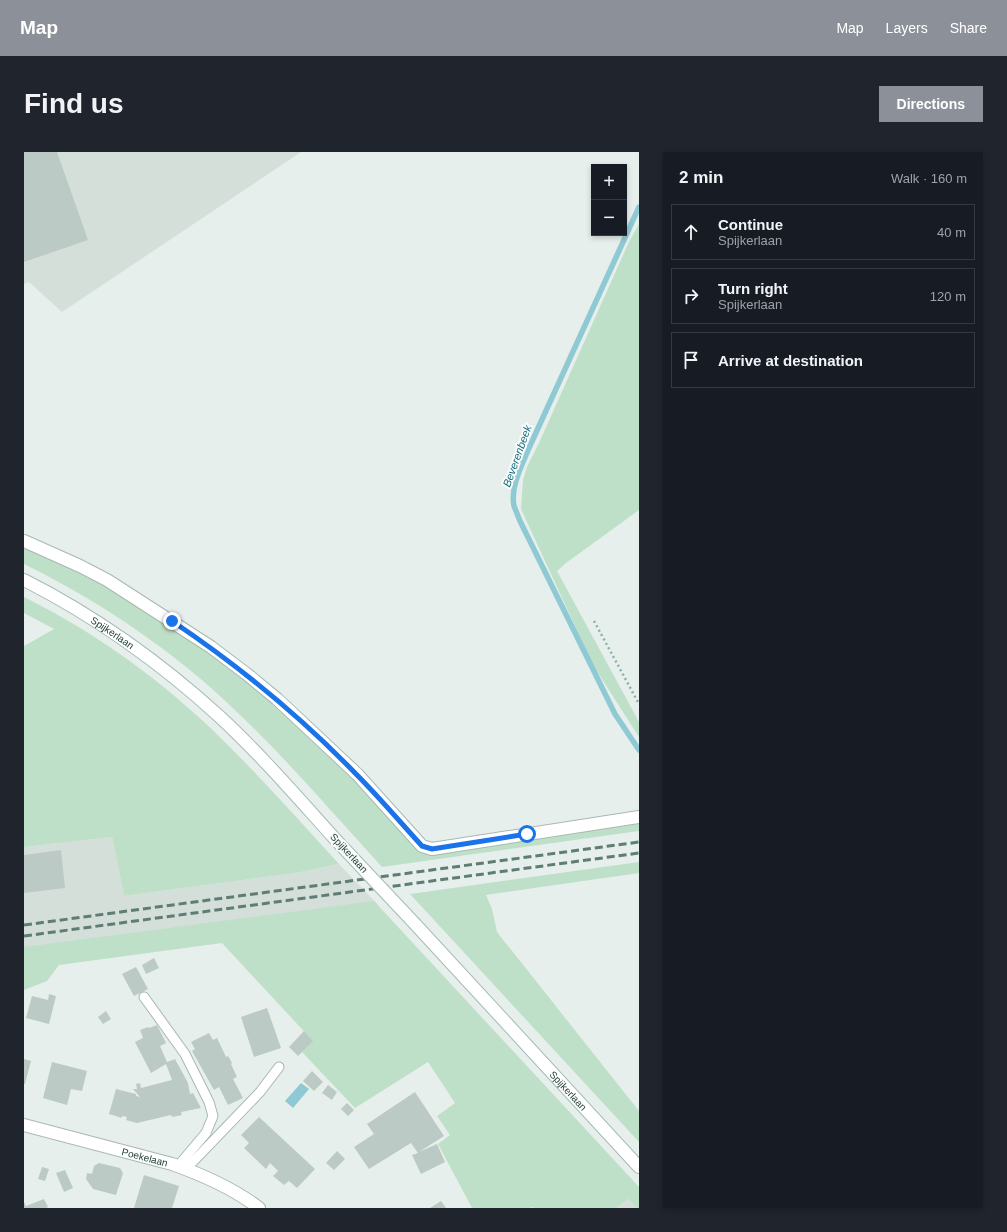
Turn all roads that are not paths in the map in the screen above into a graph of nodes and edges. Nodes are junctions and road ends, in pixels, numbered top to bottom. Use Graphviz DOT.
graph roads {
  1 [pos="24,540"];
  2 [pos="24,580"];
  3 [pos="639,817"];
  4 [pos="144,997"];
  5 [pos="279,1067"];
  6 [pos="24,1125"];
  7 [pos="639,1167"];
  8 [pos="182,1168"];
  9 [pos="259,1208"];
  1 -- 3 [label="street"];
  2 -- 7 [label="street, Spijkerlaan, bridge"];
  4 -- 8 [label="lane"];
  5 -- 8 [label="lane"];
  6 -- 8 [label="street, Poekelaan"];
  8 -- 9 [label="street, Poekelaan"];
}
